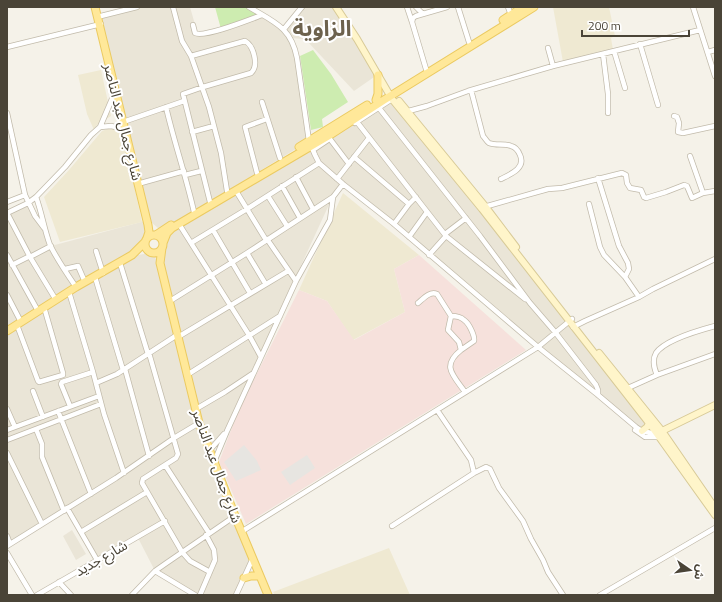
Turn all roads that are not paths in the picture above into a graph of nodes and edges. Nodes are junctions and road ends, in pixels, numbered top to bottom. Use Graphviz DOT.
graph roads {
  1 [pos="95,7"];
  2 [pos="99,7"];
  3 [pos="137,7"];
  4 [pos="173,7"];
  5 [pos="249,7"];
  6 [pos="302,7"];
  7 [pos="336,7"];
  8 [pos="340,7"];
  9 [pos="407,7"];
  10 [pos="416,7"];
  11 [pos="447,7"];
  12 [pos="458,7"];
  13 [pos="508,7"];
  14 [pos="523,7"];
  15 [pos="534,7"];
  16 [pos="693,7"];
  17 [pos="423,14"];
  18 [pos="511,14"];
  19 [pos="262,15"];
  20 [pos="101,21"];
  21 [pos="412,22"];
  22 [pos="193,25"];
  23 [pos="284,29"];
  24 [pos="700,30"];
  25 [pos="468,42"];
  26 [pos="640,44"];
  27 [pos="7,47"];
  28 [pos="548,48"];
  29 [pos="715,50"];
  30 [pos="614,51"];
  31 [pos="708,52"];
  32 [pos="603,54"];
  33 [pos="191,56"];
  34 [pos="553,66"];
  35 [pos="426,69"];
  36 [pos="378,75"];
  37 [pos="715,76"];
  38 [pos="203,87"];
  39 [pos="116,88"];
  40 [pos="625,88"];
  41 [pos="471,90"];
  42 [pos="391,94"];
  43 [pos="376,100"];
  44 [pos="184,101"];
  45 [pos="262,102"];
  46 [pos="658,105"];
  47 [pos="166,107"];
  48 [pos="379,108"];
  49 [pos="405,112"];
  50 [pos="7,113"];
  51 [pos="608,113"];
  52 [pos="674,116"];
  53 [pos="267,119"];
  54 [pos="357,122"];
  55 [pos="124,124"];
  56 [pos="214,126"];
  57 [pos="715,126"];
  58 [pos="100,127"];
  59 [pos="192,132"];
  60 [pos="369,138"];
  61 [pos="330,139"];
  62 [pos="311,146"];
  63 [pos="690,156"];
  64 [pos="280,158"];
  65 [pos="354,158"];
  66 [pos="319,163"];
  67 [pos="349,164"];
  68 [pos="201,171"];
  69 [pos="185,173"];
  70 [pos="257,173"];
  71 [pos="296,177"];
  72 [pos="598,178"];
  73 [pos="337,179"];
  74 [pos="501,179"];
  75 [pos="141,183"];
  76 [pos="343,184"];
  77 [pos="282,186"];
  78 [pos="227,191"];
  79 [pos="236,191"];
  80 [pos="715,191"];
  81 [pos="704,193"];
  82 [pos="25,195"];
  83 [pos="268,196"];
  84 [pos="36,197"];
  85 [pos="333,197"];
  86 [pos="416,197"];
  87 [pos="7,202"];
  88 [pos="210,202"];
  89 [pos="28,203"];
  90 [pos="409,204"];
  91 [pos="589,204"];
  92 [pos="484,208"];
  93 [pos="247,209"];
  94 [pos="313,209"];
  95 [pos="194,212"];
  96 [pos="427,212"];
  97 [pos="7,213"];
  98 [pos="300,218"];
  99 [pos="466,218"];
  100 [pos="151,223"];
  101 [pos="179,224"];
  102 [pos="394,224"];
  103 [pos="288,226"];
  104 [pos="44,228"];
  105 [pos="166,228"];
  106 [pos="212,230"];
  107 [pos="446,235"];
  108 [pos="151,237"];
  109 [pos="408,237"];
  110 [pos="267,240"];
  111 [pos="191,243"];
  112 [pos="51,246"];
  113 [pos="162,246"];
  114 [pos="96,251"];
  115 [pos="151,253"];
  116 [pos="247,253"];
  117 [pos="7,255"];
  118 [pos="132,255"];
  119 [pos="430,255"];
  120 [pos="30,256"];
  121 [pos="715,259"];
  122 [pos="120,262"];
  123 [pos="232,262"];
  124 [pos="160,263"];
  125 [pos="10,264"];
  126 [pos="65,269"];
  127 [pos="288,271"];
  128 [pos="102,273"];
  129 [pos="211,275"];
  130 [pos="95,277"];
  131 [pos="625,277"];
  132 [pos="296,281"];
  133 [pos="85,282"];
  134 [pos="265,283"];
  135 [pos="76,287"];
  136 [pos="69,292"];
  137 [pos="250,293"];
  138 [pos="7,295"];
  139 [pos="639,297"];
  140 [pos="56,300"];
  141 [pos="170,301"];
  142 [pos="418,303"];
  143 [pos="530,303"];
  144 [pos="230,306"];
  145 [pos="41,309"];
  146 [pos="280,316"];
  147 [pos="451,316"];
  148 [pos="570,320"];
  149 [pos="19,324"];
  150 [pos="575,326"];
  151 [pos="715,326"];
  152 [pos="7,331"];
  153 [pos="555,332"];
  154 [pos="249,335"];
  155 [pos="178,336"];
  156 [pos="538,347"];
  157 [pos="461,350"];
  158 [pos="149,353"];
  159 [pos="715,354"];
  160 [pos="261,357"];
  161 [pos="124,369"];
  162 [pos="93,372"];
  163 [pos="253,373"];
  164 [pos="187,375"];
  165 [pos="657,375"];
  166 [pos="96,383"];
  167 [pos="628,388"];
  168 [pos="33,391"];
  169 [pos="465,392"];
  170 [pos="598,395"];
  171 [pos="99,396"];
  172 [pos="101,404"];
  173 [pos="715,405"];
  174 [pos="70,406"];
  175 [pos="7,409"];
  176 [pos="196,409"];
  177 [pos="437,410"];
  178 [pos="58,411"];
  179 [pos="620,414"];
  180 [pos="43,417"];
  181 [pos="62,419"];
  182 [pos="199,423"];
  183 [pos="649,423"];
  184 [pos="15,427"];
  185 [pos="36,429"];
  186 [pos="7,430"];
  187 [pos="642,431"];
  188 [pos="226,432"];
  189 [pos="661,434"];
  190 [pos="174,438"];
  191 [pos="7,440"];
  192 [pos="209,451"];
  193 [pos="7,453"];
  194 [pos="149,456"];
  195 [pos="214,463"];
  196 [pos="165,465"];
  197 [pos="124,473"];
  198 [pos="474,473"];
  199 [pos="147,492"];
  200 [pos="91,494"];
  201 [pos="715,508"];
  202 [pos="65,510"];
  203 [pos="715,515"];
  204 [pos="235,516"];
  205 [pos="165,521"];
  206 [pos="42,524"];
  207 [pos="392,526"];
  208 [pos="715,528"];
  209 [pos="81,532"];
  210 [pos="242,532"];
  211 [pos="208,534"];
  212 [pos="7,536"];
  213 [pos="9,545"];
  214 [pos="182,552"];
  215 [pos="7,553"];
  216 [pos="253,558"];
  217 [pos="97,560"];
  218 [pos="155,571"];
  219 [pos="210,572"];
  220 [pos="260,576"];
  221 [pos="244,578"];
  222 [pos="59,582"];
  223 [pos="32,595"];
  224 [pos="37,595"];
  225 [pos="71,595"];
  226 [pos="132,595"];
  227 [pos="195,595"];
  228 [pos="200,595"];
  229 [pos="236,595"];
  230 [pos="268,595"];
  231 [pos="563,595"];
  232 [pos="600,595"];
  1 -- 20 [label="main road, شارع جمال عبد الناصر"];
  2 -- 20 [label="main road, شارع جمال عبد الناصر"];
  3 -- 20 [label="street"];
  4 -- 33 [label="street"];
  5 -- 19 [label="street"];
  6 -- 23 [label="street"];
  7 -- 36 [label="main road"];
  8 -- 42 [label="main road"];
  9 -- 21 [label="street"];
  10 -- 17 [label="street"];
  11 -- 17 [label="street"];
  12 -- 25 [label="street"];
  13 -- 18 [label="street"];
  14 -- 18 [label="main road"];
  15 -- 42 [label="main road"];
  16 -- 24 [label="street"];
  17 -- 21 [label="street"];
  18 -- 25 [label="main road"];
  19 -- 22 [label="street"];
  19 -- 23 [label="street"];
  20 -- 27 [label="street"];
  20 -- 39 [label="main road, شارع جمال عبد الناصر"];
  21 -- 35 [label="street"];
  23 -- 62 [label="street"];
  24 -- 26 [label="street"];
  24 -- 31 [label="street"];
  25 -- 35 [label="main road"];
  26 -- 30 [label="street"];
  26 -- 46 [label="street"];
  28 -- 34 [label="street"];
  29 -- 31 [label="street"];
  30 -- 32 [label="street"];
  30 -- 40 [label="street"];
  31 -- 37 [label="street"];
  32 -- 34 [label="street"];
  32 -- 51 [label="street"];
  33 -- 38 [label="street"];
  33 -- 38 [label="street"];
  34 -- 41 [label="street"];
  35 -- 42 [label="main road"];
  36 -- 42 [label="main road"];
  36 -- 43 [label="main road"];
  38 -- 44 [label="street"];
  38 -- 56 [label="street"];
  39 -- 55 [label="main road, شارع جمال عبد الناصر"];
  39 -- 58 [label="street"];
  41 -- 49 [label="street"];
  41 -- 74 [label="street"];
  42 -- 43 [label="main road"];
  42 -- 48 [label="street"];
  42 -- 49 [label="main road"];
  42 -- 62 [label="main road"];
  43 -- 62 [label="main road"];
  44 -- 47 [label="street"];
  44 -- 59 [label="street"];
  45 -- 53 [label="street"];
  47 -- 55 [label="street"];
  47 -- 69 [label="street"];
  48 -- 54 [label="street"];
  48 -- 99 [label="street"];
  49 -- 92 [label="main road"];
  50 -- 82 [label="street"];
  52 -- 57 [label="street"];
  53 -- 64 [label="street"];
  53 -- 70 [label="street"];
  54 -- 60 [label="street"];
  54 -- 61 [label="street"];
  55 -- 58 [label="street"];
  55 -- 75 [label="main road, شارع جمال عبد الناصر"];
  55 -- 108 [label="main road, شارع جمال عبد الناصر"];
  56 -- 59 [label="street"];
  56 -- 78 [label="street"];
  58 -- 84 [label="street"];
  59 -- 68 [label="street"];
  60 -- 65 [label="street"];
  60 -- 86 [label="street"];
  61 -- 62 [label="street"];
  61 -- 67 [label="street"];
  62 -- 64 [label="main road"];
  62 -- 66 [label="street"];
  62 -- 79 [label="main road"];
  63 -- 81 [label="street"];
  64 -- 70 [label="main road"];
  65 -- 67 [label="street"];
  65 -- 90 [label="street"];
  66 -- 71 [label="street"];
  66 -- 73 [label="street"];
  67 -- 73 [label="street"];
  68 -- 69 [label="street"];
  68 -- 88 [label="street"];
  69 -- 75 [label="street"];
  69 -- 95 [label="street"];
  70 -- 78 [label="main road"];
  71 -- 77 [label="street"];
  71 -- 94 [label="street"];
  72 -- 81 [label="street"];
  72 -- 92 [label="street"];
  72 -- 131 [label="street"];
  73 -- 76 [label="street"];
  75 -- 100 [label="main road, شارع جمال عبد الناصر"];
  76 -- 85 [label="street"];
  76 -- 102 [label="street"];
  77 -- 83 [label="street"];
  77 -- 98 [label="street"];
  78 -- 88 [label="main road"];
  79 -- 93 [label="street"];
  79 -- 101 [label="main road"];
  80 -- 81 [label="street"];
  82 -- 87 [label="street"];
  82 -- 89 [label="street"];
  83 -- 93 [label="street"];
  83 -- 103 [label="street"];
  84 -- 89 [label="street"];
  84 -- 104 [label="street"];
  85 -- 94 [label="street"];
  85 -- 132 [label="street"];
  86 -- 90 [label="street"];
  86 -- 96 [label="street"];
  88 -- 95 [label="main road"];
  89 -- 97 [label="street"];
  89 -- 104 [label="street"];
  90 -- 102 [label="street"];
  91 -- 131 [label="street"];
  92 -- 148 [label="main road"];
  93 -- 106 [label="street"];
  93 -- 110 [label="street"];
  94 -- 98 [label="street"];
  95 -- 105 [label="main road"];
  96 -- 107 [label="street"];
  96 -- 109 [label="street"];
  97 -- 120 [label="street"];
  98 -- 103 [label="street"];
  99 -- 107 [label="street"];
  99 -- 143 [label="street"];
  100 -- 105 [label="main road"];
  100 -- 108 [label="main road, شارع جمال عبد الناصر"];
  101 -- 111 [label="street"];
  101 -- 113 [label="main road"];
  102 -- 109 [label="street"];
  103 -- 110 [label="street"];
  104 -- 112 [label="street"];
  105 -- 108 [label="main road"];
  106 -- 111 [label="street"];
  106 -- 123 [label="street"];
  107 -- 119 [label="street"];
  107 -- 143 [label="street"];
  108 -- 113 [label="main road"];
  108 -- 115 [label="main road"];
  108 -- 118 [label="main road"];
  109 -- 119 [label="street"];
  110 -- 116 [label="street"];
  110 -- 127 [label="street"];
  111 -- 129 [label="street"];
  112 -- 120 [label="street"];
  112 -- 126 [label="street"];
  113 -- 115 [label="main road"];
  113 -- 124 [label="main road, شارع جمال عبد الناصر"];
  114 -- 128 [label="street"];
  115 -- 118 [label="main road"];
  115 -- 124 [label="main road, شارع جمال عبد الناصر"];
  116 -- 123 [label="street"];
  116 -- 134 [label="street"];
  117 -- 125 [label="street"];
  118 -- 122 [label="main road"];
  119 -- 156 [label="street"];
  120 -- 125 [label="street"];
  120 -- 140 [label="street"];
  121 -- 139 [label="street"];
  122 -- 128 [label="main road"];
  122 -- 158 [label="street"];
  123 -- 129 [label="street"];
  123 -- 137 [label="street"];
  124 -- 141 [label="main road, شارع جمال عبد الناصر"];
  125 -- 145 [label="street"];
  126 -- 133 [label="street"];
  126 -- 135 [label="street"];
  127 -- 132 [label="street"];
  127 -- 134 [label="street"];
  128 -- 130 [label="main road"];
  129 -- 141 [label="street"];
  129 -- 144 [label="street"];
  130 -- 133 [label="main road"];
  130 -- 161 [label="street"];
  131 -- 139 [label="street"];
  132 -- 146 [label="street"];
  133 -- 135 [label="main road"];
  134 -- 137 [label="street"];
  135 -- 136 [label="main road"];
  136 -- 140 [label="main road"];
  136 -- 162 [label="street"];
  137 -- 144 [label="street"];
  138 -- 149 [label="street"];
  139 -- 150 [label="street"];
  140 -- 145 [label="main road"];
  141 -- 155 [label="main road, شارع جمال عبد الناصر"];
  142 -- 147 [label="street"];
  143 -- 153 [label="street"];
  144 -- 154 [label="street"];
  144 -- 155 [label="street"];
  145 -- 149 [label="main road"];
  145 -- 149 [label="street"];
  146 -- 154 [label="street"];
  146 -- 160 [label="street"];
  147 -- 157 [label="street"];
  147 -- 157 [label="street"];
  148 -- 150 [label="main road"];
  148 -- 153 [label="street"];
  149 -- 152 [label="main road"];
  150 -- 167 [label="main road"];
  150 -- 183 [label="main road"];
  151 -- 165 [label="street"];
  153 -- 156 [label="street"];
  153 -- 170 [label="street"];
  154 -- 160 [label="street"];
  154 -- 164 [label="street"];
  155 -- 158 [label="street"];
  155 -- 164 [label="main road, شارع جمال عبد الناصر"];
  156 -- 169 [label="street"];
  156 -- 170 [label="street"];
  157 -- 169 [label="street"];
  158 -- 161 [label="street"];
  158 -- 190 [label="street"];
  159 -- 165 [label="street"];
  160 -- 163 [label="street"];
  161 -- 166 [label="street"];
  161 -- 194 [label="street"];
  162 -- 166 [label="street"];
  162 -- 174 [label="street"];
  163 -- 176 [label="street"];
  163 -- 188 [label="street"];
  164 -- 176 [label="main road, شارع جمال عبد الناصر"];
  165 -- 167 [label="street"];
  166 -- 171 [label="street"];
  167 -- 189 [label="main road"];
  168 -- 180 [label="street"];
  169 -- 177 [label="street"];
  170 -- 179 [label="street"];
  171 -- 172 [label="street"];
  171 -- 174 [label="street"];
  172 -- 181 [label="street"];
  172 -- 197 [label="street"];
  173 -- 189 [label="main road"];
  174 -- 178 [label="street"];
  175 -- 184 [label="street"];
  176 -- 182 [label="main road, شارع جمال عبد الناصر"];
  177 -- 198 [label="street"];
  177 -- 210 [label="street"];
  178 -- 180 [label="street"];
  178 -- 181 [label="street"];
  179 -- 187 [label="street"];
  179 -- 189 [label="street"];
  180 -- 184 [label="street"];
  181 -- 185 [label="street"];
  181 -- 200 [label="street"];
  182 -- 190 [label="street"];
  182 -- 192 [label="main road, شارع جمال عبد الناصر"];
  183 -- 187 [label="main road"];
  183 -- 189 [label="main road"];
  184 -- 186 [label="street"];
  185 -- 191 [label="street"];
  185 -- 202 [label="street"];
  187 -- 189 [label="street"];
  188 -- 192 [label="street"];
  188 -- 195 [label="street"];
  189 -- 201 [label="main road"];
  189 -- 203 [label="main road"];
  190 -- 194 [label="street"];
  190 -- 196 [label="street"];
  192 -- 195 [label="main road, شارع جمال عبد الناصر"];
  193 -- 206 [label="street"];
  194 -- 197 [label="street"];
  195 -- 204 [label="main road, شارع جمال عبد الناصر"];
  196 -- 199 [label="street"];
  196 -- 211 [label="street"];
  197 -- 200 [label="street"];
  198 -- 207 [label="street"];
  198 -- 231 [label="street"];
  199 -- 205 [label="street"];
  199 -- 209 [label="street"];
  200 -- 202 [label="street"];
  202 -- 206 [label="street"];
  202 -- 209 [label="street"];
  204 -- 210 [label="main road, شارع جمال عبد الناصر"];
  204 -- 211 [label="street"];
  205 -- 214 [label="street"];
  205 -- 217 [label="street, شارع جديد"];
  206 -- 213 [label="street"];
  208 -- 232 [label="street"];
  209 -- 217 [label="street"];
  210 -- 216 [label="main road, شارع جمال عبد الناصر"];
  211 -- 214 [label="street"];
  211 -- 219 [label="street"];
  212 -- 213 [label="street"];
  214 -- 218 [label="street"];
  214 -- 219 [label="street"];
  215 -- 223 [label="street"];
  216 -- 220 [label="main road, شارع جمال عبد الناصر"];
  216 -- 221 [label="street"];
  217 -- 222 [label="street, شارع جديد"];
  218 -- 226 [label="street"];
  218 -- 227 [label="street"];
  219 -- 228 [label="street"];
  220 -- 221 [label="main road"];
  220 -- 230 [label="main road, شارع جمال عبد الناصر"];
  221 -- 229 [label="street"];
  222 -- 224 [label="street, شارع جديد"];
  222 -- 225 [label="street"];
}
